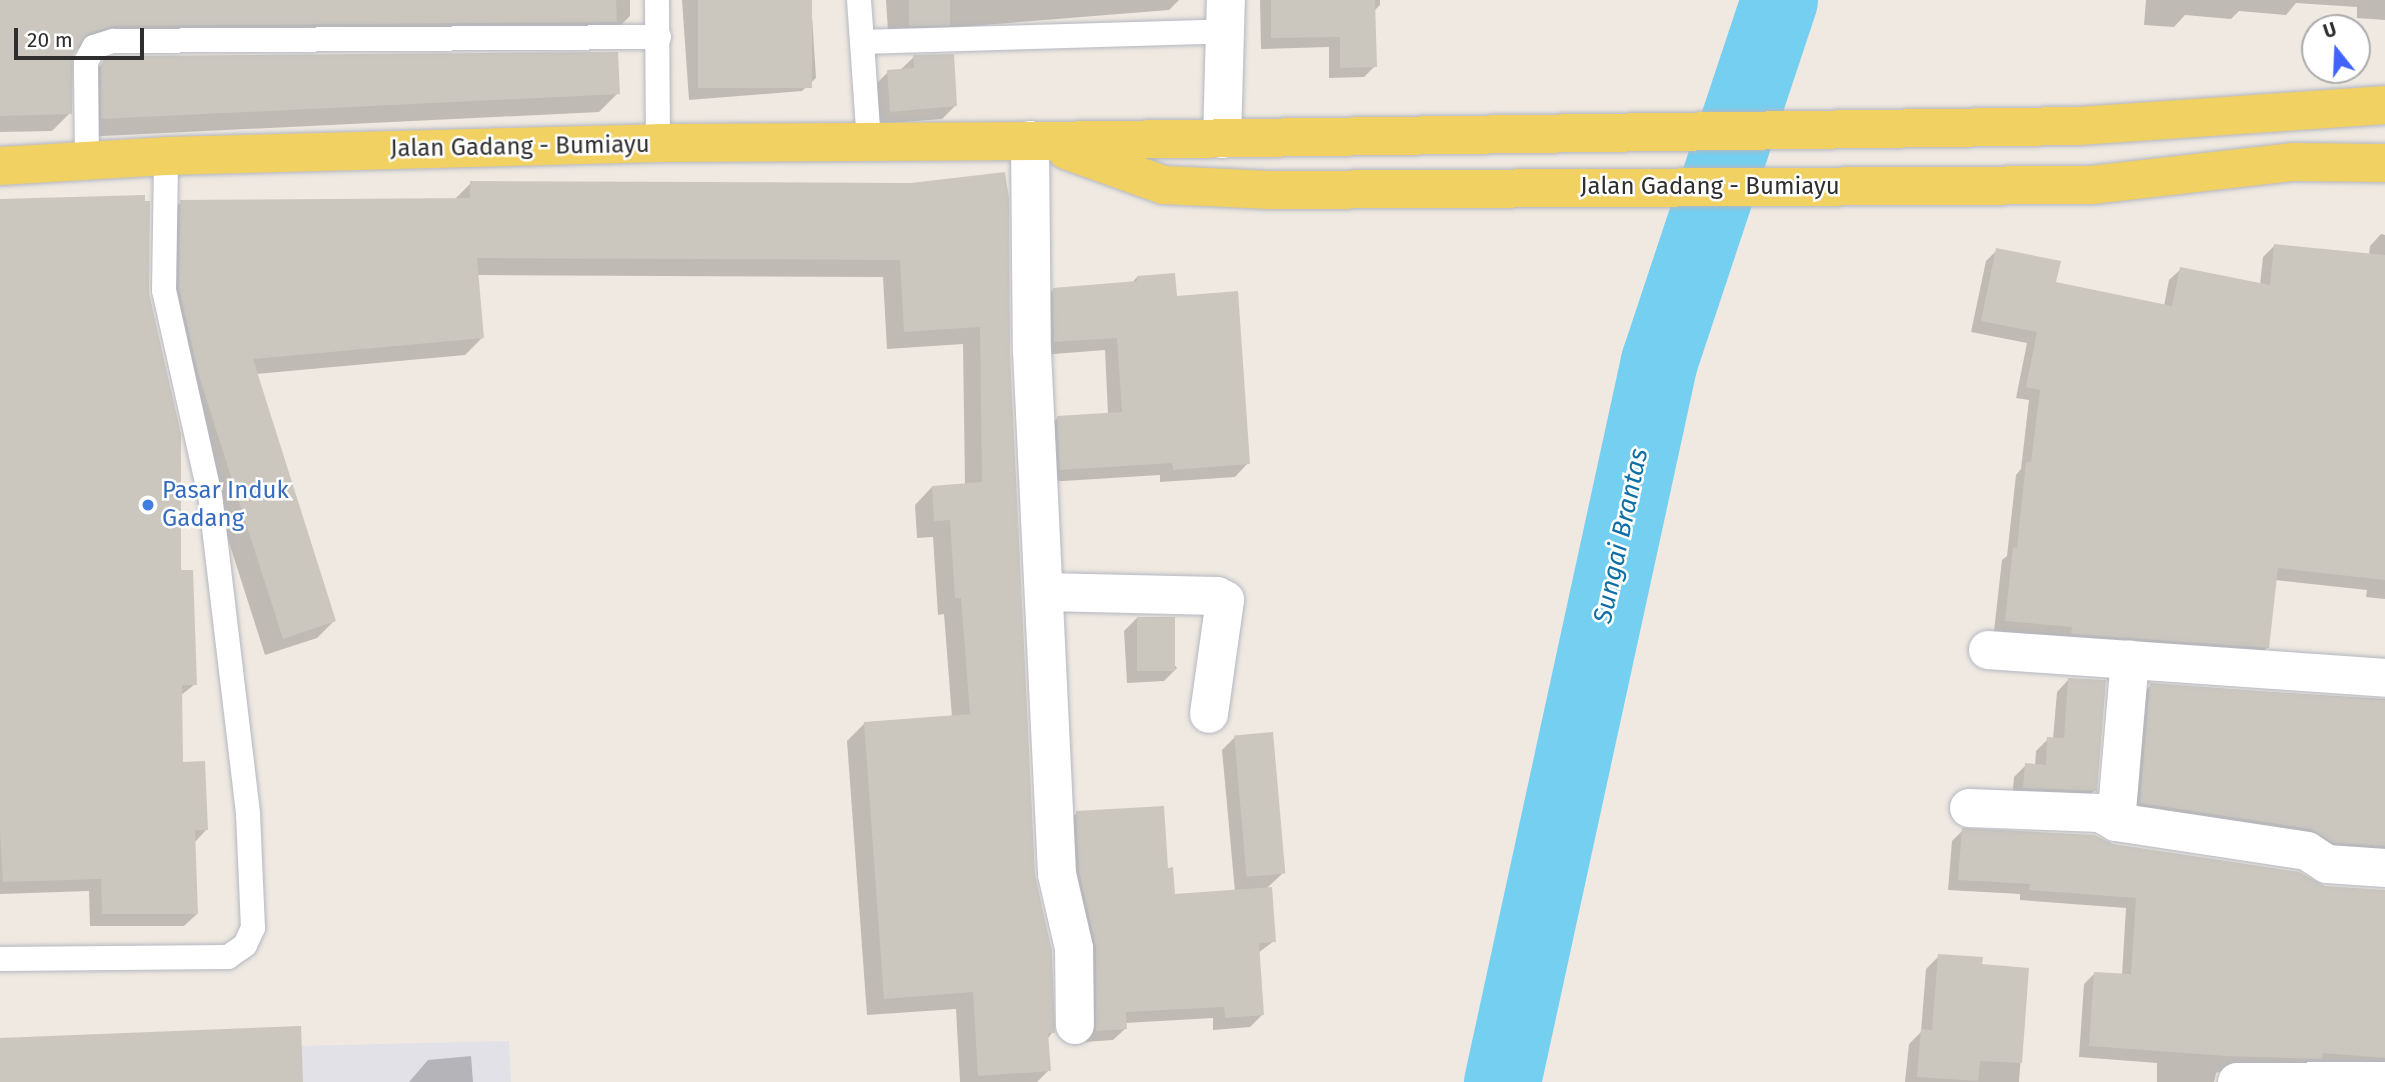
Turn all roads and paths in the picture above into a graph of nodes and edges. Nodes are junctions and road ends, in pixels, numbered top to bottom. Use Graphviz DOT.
graph roads {
  1 [pos="657,0"];
  2 [pos="859,0"];
  3 [pos="1226,15"];
  4 [pos="659,37"];
  5 [pos="864,42"];
  6 [pos="2385,105"];
  7 [pos="1222,139"];
  8 [pos="1036,141"];
  9 [pos="869,143"];
  10 [pos="658,144"];
  11 [pos="166,156"];
  12 [pos="87,162"];
  13 [pos="2385,163"];
  14 [pos="0,166"];
  15 [pos="1045,592"];
  16 [pos="1988,650"];
  17 [pos="2130,660"];
  18 [pos="2385,678"];
  19 [pos="1209,715"];
  20 [pos="1969,808"];
  21 [pos="2116,822"];
  22 [pos="2385,868"];
  23 [pos="0,959"];
  24 [pos="1075,1025"];
  25 [pos="2385,1080"];
  26 [pos="2237,1082"];
  1 -- 4 [label="lane"];
  2 -- 5 [label="lane"];
  3 -- 5 [label="lane"];
  3 -- 7 [label="street"];
  4 -- 10 [label="lane"];
  4 -- 12 [label="lane"];
  5 -- 9 [label="lane"];
  6 -- 7 [label="main road, Jalan Gadang - Bumiayu"];
  7 -- 8 [label="main road, Jalan Gadang - Bumiayu"];
  8 -- 9 [label="main road, Jalan Gadang - Bumiayu"];
  8 -- 13 [label="main road, Jalan Gadang - Bumiayu"];
  8 -- 15 [label="street"];
  9 -- 10 [label="main road, Jalan Gadang - Bumiayu"];
  10 -- 11 [label="main road, Jalan Gadang - Bumiayu"];
  11 -- 12 [label="main road, Jalan Gadang - Bumiayu"];
  11 -- 23 [label="lane"];
  12 -- 14 [label="main road, Jalan Gadang - Bumiayu"];
  15 -- 19 [label="street"];
  15 -- 24 [label="street"];
  16 -- 17 [label="street"];
  17 -- 18 [label="street"];
  17 -- 21 [label="street"];
  20 -- 21 [label="street"];
  21 -- 22 [label="street"];
  25 -- 26 [label="street"];
}
